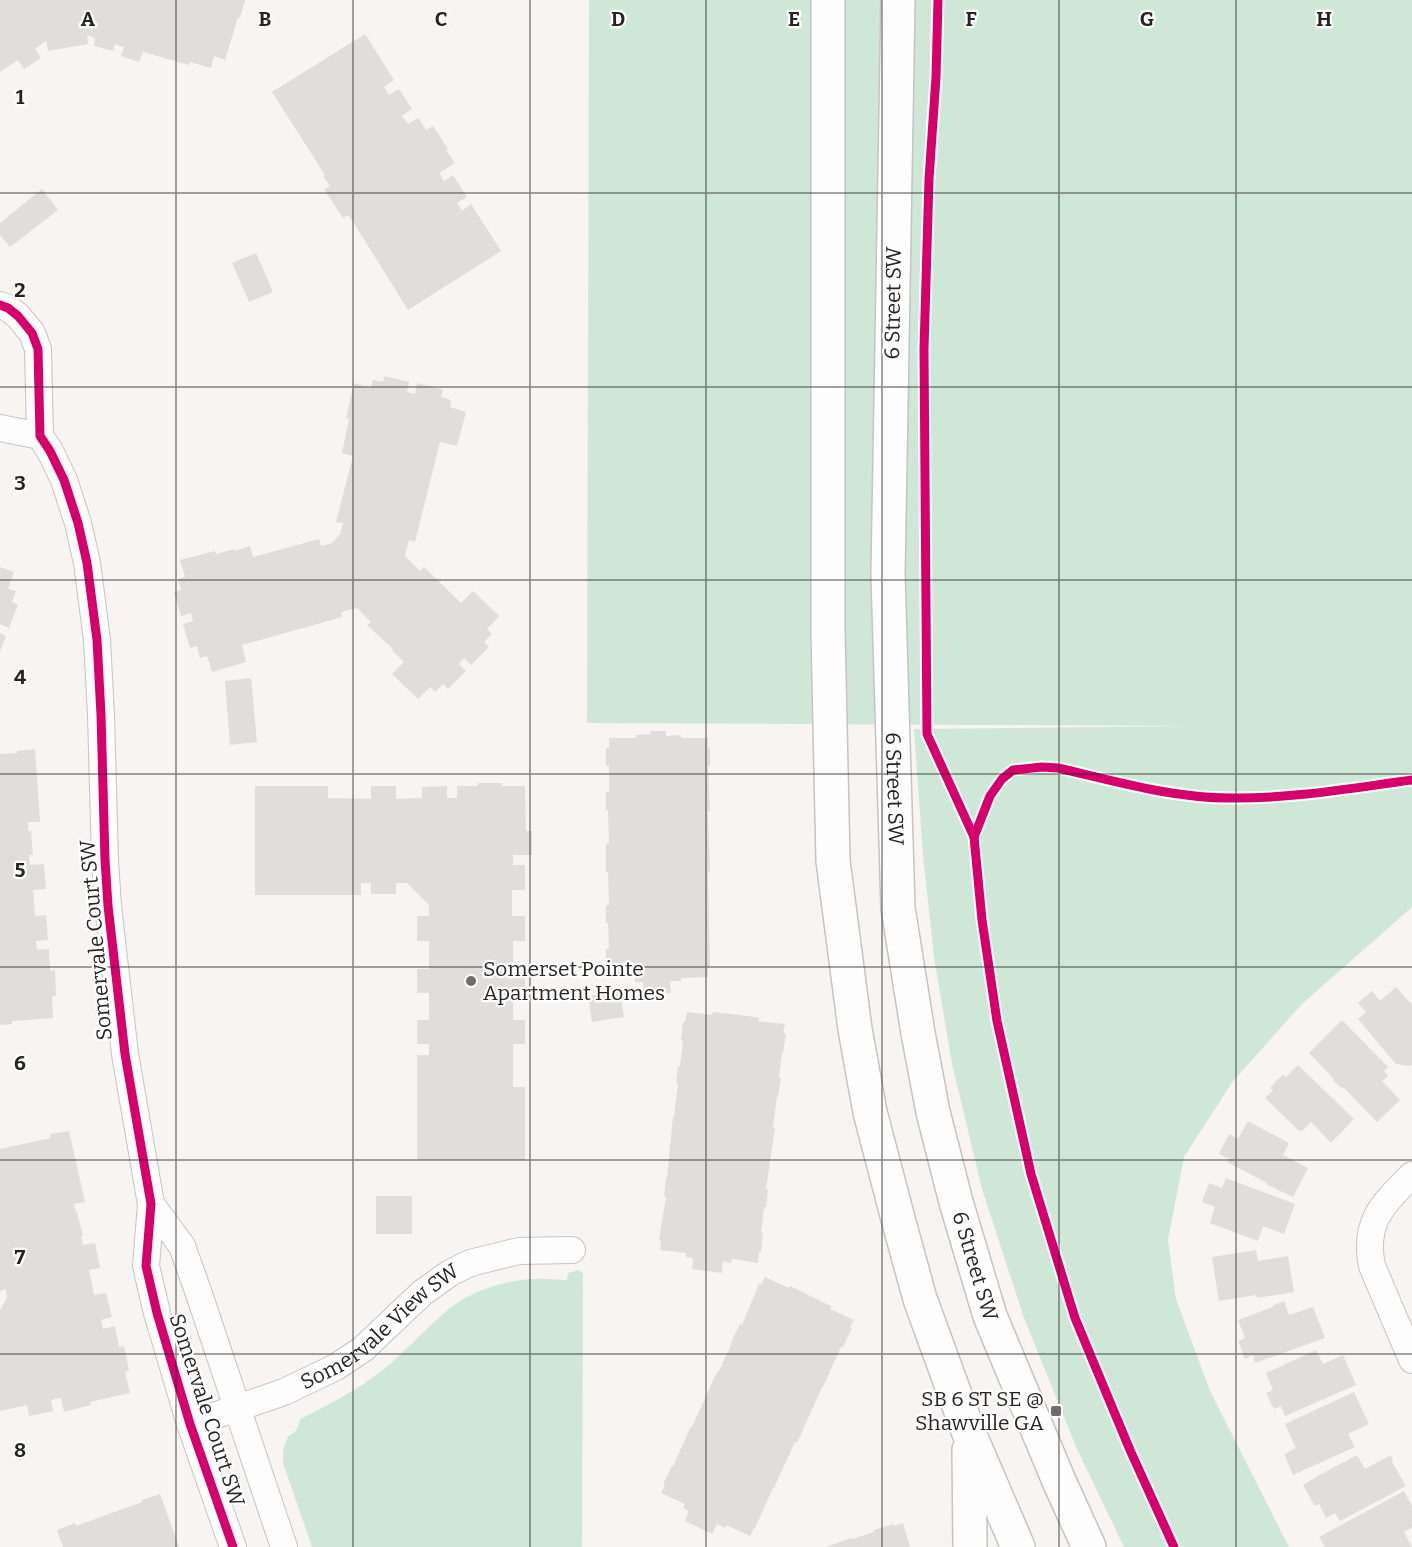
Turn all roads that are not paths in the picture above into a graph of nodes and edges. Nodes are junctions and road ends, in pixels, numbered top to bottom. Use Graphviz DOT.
graph roads {
  1 [pos="828,0"];
  2 [pos="898,0"];
  3 [pos="0,305"];
  4 [pos="0,428"];
  5 [pos="40,436"];
  6 [pos="1412,1175"];
  7 [pos="151,1204"];
  8 [pos="572,1250"];
  9 [pos="1412,1360"];
  10 [pos="237,1407"];
  11 [pos="190,1424"];
  12 [pos="969,1433"];
  13 [pos="233,1547"];
  14 [pos="284,1547"];
  15 [pos="970,1547"];
  16 [pos="1018,1547"];
  17 [pos="1089,1547"];
  1 -- 12 [label="main road"];
  2 -- 17 [label="main road, 6 Street SW"];
  3 -- 5 [label="street, Somervale Court SW"];
  4 -- 5 [label="street"];
  5 -- 7 [label="street, Somervale Court SW"];
  6 -- 9 [label="street"];
  7 -- 10 [label="street, Somervale Court SW"];
  7 -- 11 [label="street, Somervale Court SW"];
  8 -- 10 [label="street, Somervale View SW"];
  10 -- 11 [label="street, Somervale View SW"];
  10 -- 14 [label="street, Somervale Court SW"];
  11 -- 13 [label="street, Somervale Court SW"];
  12 -- 15 [label="main road"];
  12 -- 16 [label="main road"];
}
